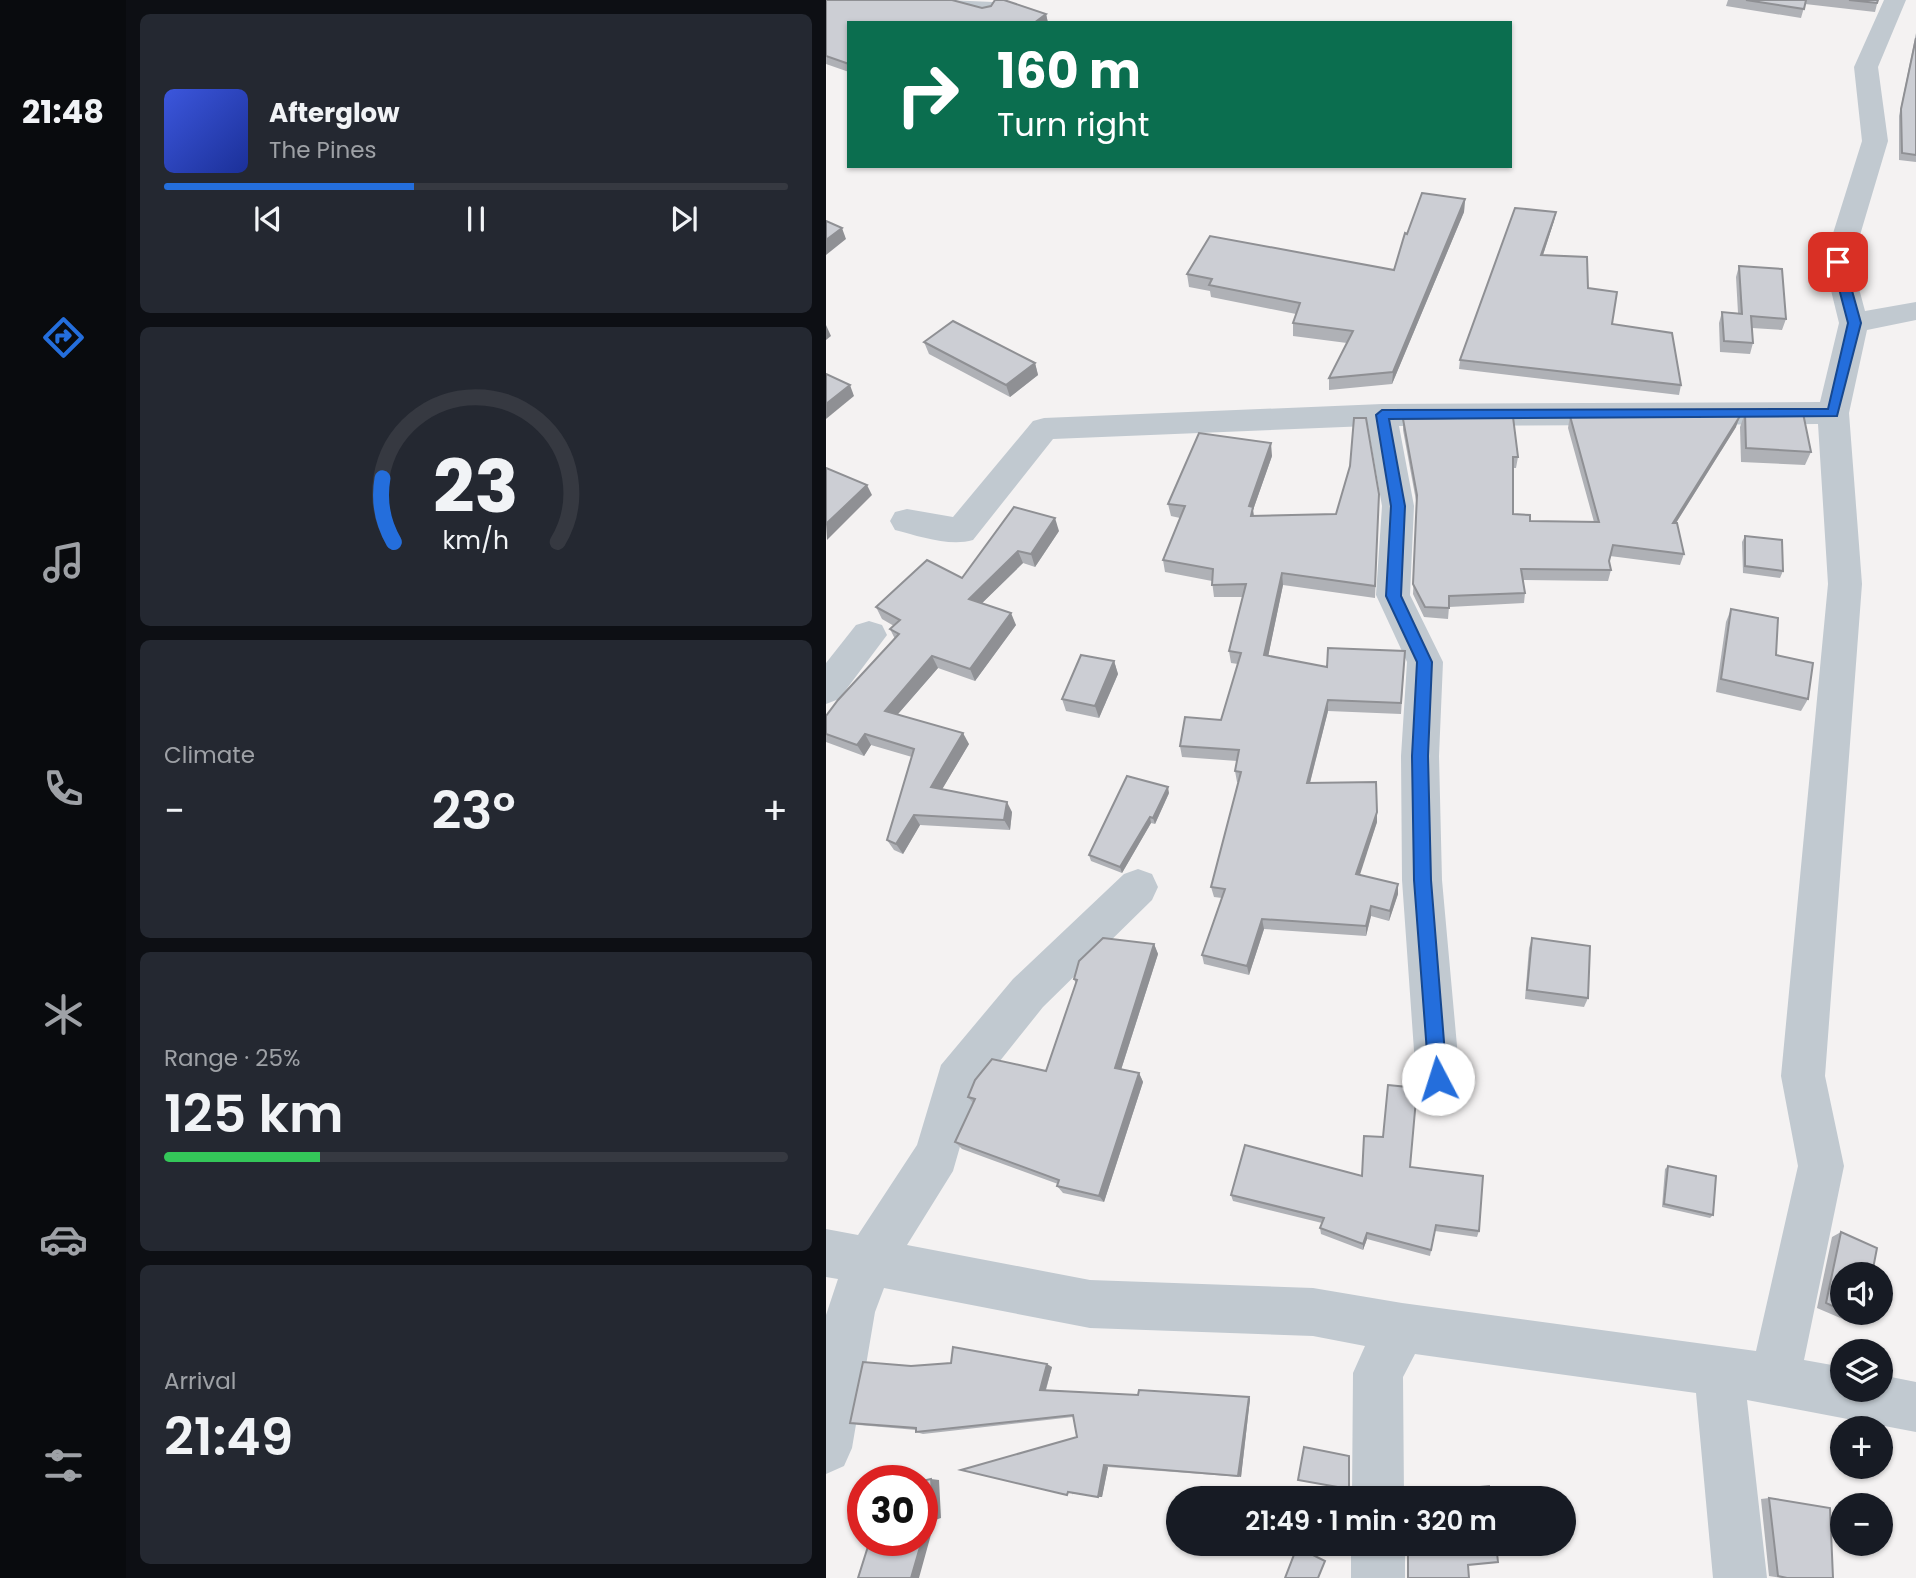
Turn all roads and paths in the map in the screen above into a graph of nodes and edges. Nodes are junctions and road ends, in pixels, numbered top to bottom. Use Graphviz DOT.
graph roads {
  1 [pos="958,0"];
  2 [pos="1895,0"];
  3 [pos="985,7"];
  4 [pos="1916,312"];
  5 [pos="1854,323"];
  6 [pos="1833,413"];
  7 [pos="1382,415"];
  8 [pos="907,521"];
  9 [pos="869,635"];
  10 [pos="826,689"];
  11 [pos="1138,887"];
  12 [pos="1438,1079"];
  13 [pos="847,1257"];
  14 [pos="1402,1328"];
  15 [pos="1719,1373"];
  16 [pos="1775,1379"];
  17 [pos="1916,1407"];
  18 [pos="826,1448"];
  19 [pos="1378,1486"];
  20 [pos="1378,1556"];
  21 [pos="1378,1578"];
  22 [pos="1740,1578"];
  1 -- 3 [label="street"];
  2 -- 5 [label="street"];
  4 -- 5 [label="street"];
  5 -- 6 [label="street"];
  6 -- 7 [label="street"];
  6 -- 16 [label="street"];
  7 -- 8 [label="street"];
  7 -- 12 [label="street"];
  9 -- 10 [label="street"];
  11 -- 13 [label="street"];
  13 -- 14 [label="street"];
  13 -- 18 [label="street"];
  14 -- 15 [label="street"];
  14 -- 19 [label="street"];
  15 -- 16 [label="street"];
  15 -- 22 [label="street"];
  16 -- 17 [label="street"];
  20 -- 21 [label="street"];
}
